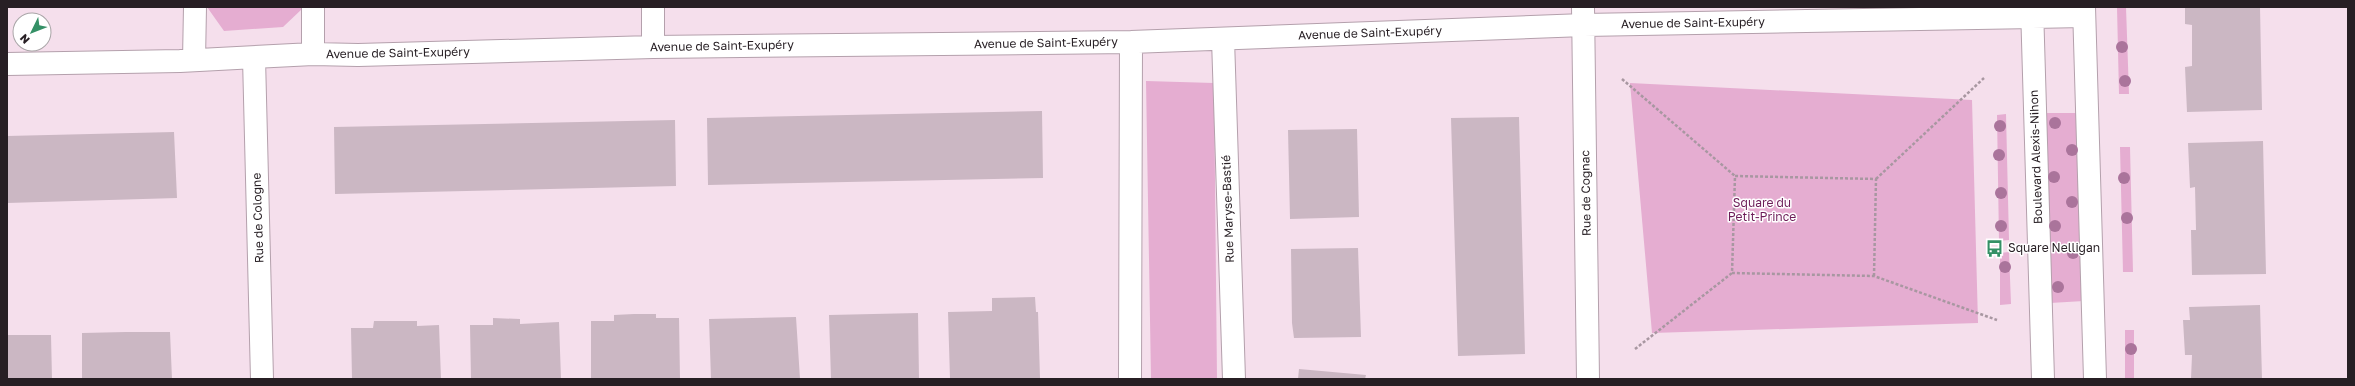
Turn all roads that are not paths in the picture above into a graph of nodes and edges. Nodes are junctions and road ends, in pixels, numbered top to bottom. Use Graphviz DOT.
graph roads {
  1 [pos="195,7"];
  2 [pos="313,7"];
  3 [pos="653,7"];
  4 [pos="2032,12"];
  5 [pos="2084,12"];
  6 [pos="1584,16"];
  7 [pos="1223,39"];
  8 [pos="1131,42"];
  9 [pos="653,47"];
  10 [pos="314,54"];
  11 [pos="254,58"];
  12 [pos="194,60"];
  13 [pos="7,64"];
  14 [pos="262,379"];
  15 [pos="1130,379"];
  16 [pos="1234,379"];
  17 [pos="1588,379"];
  18 [pos="2043,379"];
  19 [pos="2095,379"];
  1 -- 12 [label="street"];
  2 -- 10 [label="street"];
  3 -- 9 [label="street"];
  4 -- 5 [label="street, Avenue de Saint-Exupéry"];
  4 -- 6 [label="street, Avenue de Saint-Exupéry"];
  4 -- 18 [label="street, Boulevard Alexis-Nihon"];
  5 -- 19 [label="street"];
  6 -- 7 [label="street, Avenue de Saint-Exupéry"];
  6 -- 17 [label="street, Rue de Cognac"];
  7 -- 8 [label="street, Avenue de Saint-Exupéry"];
  7 -- 16 [label="street, Rue Maryse-Bastié"];
  8 -- 9 [label="street, Avenue de Saint-Exupéry"];
  8 -- 15 [label="street"];
  9 -- 10 [label="street, Avenue de Saint-Exupéry"];
  10 -- 11 [label="street, Avenue de Saint-Exupéry"];
  11 -- 12 [label="street, Avenue de Saint-Exupéry"];
  11 -- 14 [label="street, Rue de Cologne"];
  12 -- 13 [label="street, Avenue de Saint-Exupéry"];
}
